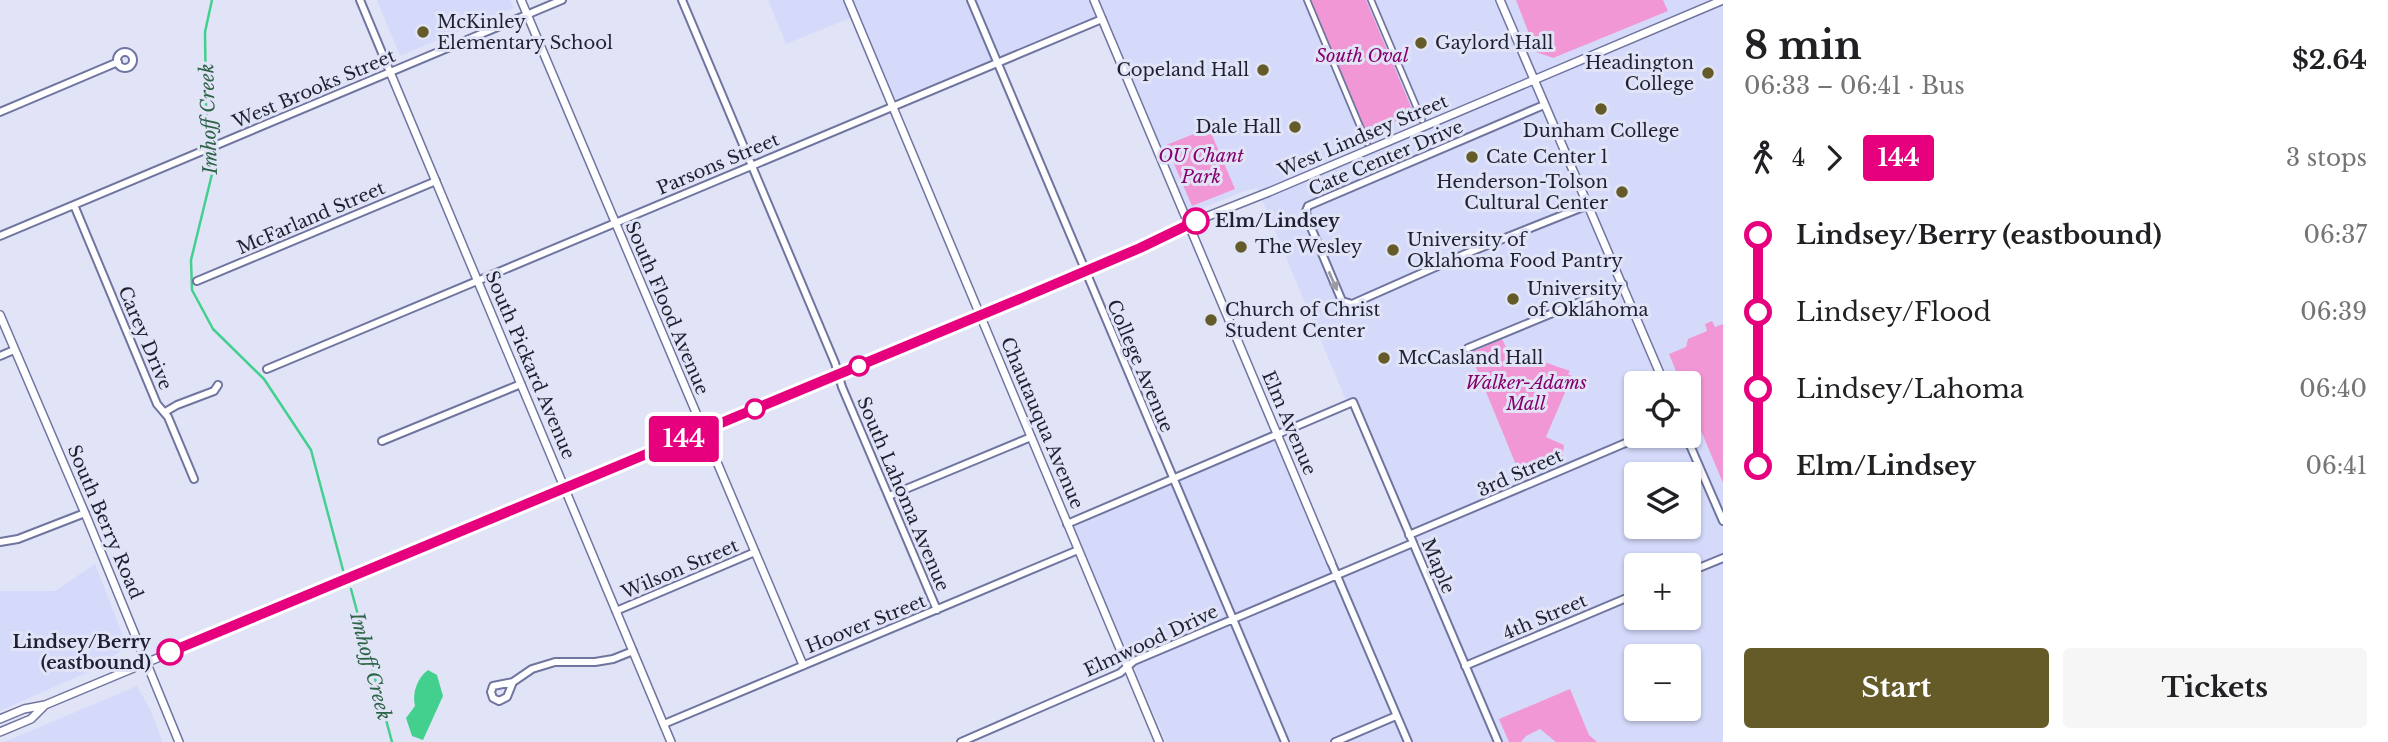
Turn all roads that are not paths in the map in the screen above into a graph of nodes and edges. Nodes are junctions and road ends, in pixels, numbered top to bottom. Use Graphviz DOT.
graph roads {
  1 [pos="360,0"];
  2 [pos="521,0"];
  3 [pos="562,0"];
  4 [pos="682,0"];
  5 [pos="848,0"];
  6 [pos="971,0"];
  7 [pos="1094,0"];
  8 [pos="1307,0"];
  9 [pos="1371,0"];
  10 [pos="1500,0"];
  11 [pos="1723,0"];
  12 [pos="527,15"];
  13 [pos="1102,19"];
  14 [pos="118,62"];
  15 [pos="996,62"];
  16 [pos="390,72"];
  17 [pos="1533,81"];
  18 [pos="1544,105"];
  19 [pos="892,106"];
  20 [pos="0,112"];
  21 [pos="1422,120"];
  22 [pos="1367,143"];
  23 [pos="752,165"];
  24 [pos="436,181"];
  25 [pos="74,205"];
  26 [pos="1588,205"];
  27 [pos="614,223"];
  28 [pos="1188,224"];
  29 [pos="0,236"];
  30 [pos="1084,272"];
  31 [pos="477,280"];
  32 [pos="197,281"];
  33 [pos="1623,284"];
  34 [pos="0,316"];
  35 [pos="980,316"];
  36 [pos="1468,348"];
  37 [pos="15,350"];
  38 [pos="0,356"];
  39 [pos="267,369"];
  40 [pos="1659,371"];
  41 [pos="839,374"];
  42 [pos="521,384"];
  43 [pos="218,385"];
  44 [pos="165,412"];
  45 [pos="703,431"];
  46 [pos="1277,433"];
  47 [pos="1031,438"];
  48 [pos="382,441"];
  49 [pos="1624,444"];
  50 [pos="1691,448"];
  51 [pos="1171,478"];
  52 [pos="194,479"];
  53 [pos="565,489"];
  54 [pos="889,495"];
  55 [pos="85,513"];
  56 [pos="1723,522"];
  57 [pos="1067,524"];
  58 [pos="1409,535"];
  59 [pos="0,542"];
  60 [pos="1413,543"];
  61 [pos="1078,550"];
  62 [pos="755,552"];
  63 [pos="1723,558"];
  64 [pos="1331,562"];
  65 [pos="1701,567"];
  66 [pos="1336,575"];
  67 [pos="1624,599"];
  68 [pos="937,610"];
  69 [pos="617,611"];
  70 [pos="1233,618"];
  71 [pos="633,651"];
  72 [pos="146,662"];
  73 [pos="803,665"];
  74 [pos="1128,666"];
  75 [pos="1465,666"];
  76 [pos="513,682"];
  77 [pos="46,705"];
  78 [pos="1396,716"];
  79 [pos="0,719"];
  80 [pos="664,724"];
  81 [pos="0,732"];
  82 [pos="179,742"];
  83 [pos="670,742"];
  84 [pos="961,742"];
  85 [pos="1160,742"];
  86 [pos="1285,742"];
  87 [pos="1335,742"];
  88 [pos="1408,742"];
  89 [pos="1498,742"];
  1 -- 16 [label="street, South Pickard Avenue"];
  2 -- 12 [label="street, South Flood Avenue"];
  3 -- 12 [label="street, West Brooks Street"];
  4 -- 23 [label="street, South Lahoma Avenue"];
  5 -- 19 [label="street, Chautauqua Avenue"];
  6 -- 15 [label="street, College Avenue"];
  7 -- 13 [label="street, Elm Avenue"];
  8 -- 22 [label="street"];
  9 -- 21 [label="street"];
  10 -- 17 [label="street"];
  11 -- 17 [label="street, West Lindsey Street"];
  12 -- 16 [label="street, West Brooks Street"];
  12 -- 27 [label="street, South Flood Avenue"];
  13 -- 15 [label="street, Parsons Street"];
  13 -- 28 [label="street, Elm Avenue"];
  14 -- 20 [label="street"];
  15 -- 19 [label="street, Parsons Street"];
  15 -- 30 [label="street, College Avenue"];
  16 -- 24 [label="street, South Pickard Avenue"];
  16 -- 25 [label="street, West Brooks Street"];
  17 -- 18 [label="street"];
  17 -- 28 [label="street, West Lindsey Street"];
  18 -- 26 [label="street"];
  18 -- 26 [label="street, Cate Center Drive, one-way"];
  19 -- 23 [label="street, Parsons Street"];
  19 -- 35 [label="street, Chautauqua Avenue"];
  23 -- 27 [label="street, Parsons Street"];
  23 -- 41 [label="street, South Lahoma Avenue"];
  24 -- 31 [label="street, South Pickard Avenue"];
  24 -- 32 [label="street, McFarland Street"];
  25 -- 29 [label="street, West Brooks Street"];
  25 -- 44 [label="street, Carey Drive"];
  26 -- 33 [label="street"];
  27 -- 31 [label="street, Parsons Street"];
  27 -- 45 [label="street, South Flood Avenue"];
  28 -- 30 [label="street, West Lindsey Street"];
  28 -- 46 [label="street, Elm Avenue"];
  30 -- 35 [label="street, West Lindsey Street"];
  30 -- 51 [label="street, College Avenue"];
  31 -- 39 [label="street, Parsons Street"];
  31 -- 42 [label="street, South Pickard Avenue"];
  33 -- 36 [label="street"];
  33 -- 40 [label="street"];
  34 -- 37 [label="street, South Berry Road"];
  35 -- 41 [label="street, West Lindsey Street"];
  35 -- 47 [label="street, Chautauqua Avenue"];
  37 -- 38 [label="street"];
  37 -- 55 [label="street, South Berry Road"];
  41 -- 45 [label="street, West Lindsey Street"];
  41 -- 54 [label="street, South Lahoma Avenue"];
  42 -- 48 [label="street"];
  42 -- 53 [label="street, South Pickard Avenue"];
  43 -- 44 [label="street"];
  44 -- 52 [label="street, Carey Drive"];
  45 -- 53 [label="street, West Lindsey Street"];
  45 -- 62 [label="street, South Flood Avenue"];
  46 -- 51 [label="street"];
  46 -- 58 [label="street, Maple"];
  46 -- 64 [label="street, Elm Avenue"];
  47 -- 54 [label="street"];
  47 -- 57 [label="street, Chautauqua Avenue"];
  49 -- 58 [label="street, 3rd Street"];
  50 -- 56 [label="street"];
  51 -- 57 [label="street"];
  51 -- 70 [label="street, College Avenue"];
  53 -- 69 [label="street, South Pickard Avenue"];
  53 -- 72 [label="street, West Lindsey Street"];
  54 -- 68 [label="street, South Lahoma Avenue"];
  55 -- 59 [label="street"];
  55 -- 72 [label="street, South Berry Road"];
  57 -- 61 [label="street, Chautauqua Avenue"];
  58 -- 60 [label="street, Maple"];
  60 -- 66 [label="street, Elmwood Drive"];
  60 -- 75 [label="street, Maple"];
  61 -- 68 [label="street, Hoover Street"];
  61 -- 74 [label="street, Chautauqua Avenue"];
  62 -- 69 [label="street, Wilson Street"];
  62 -- 73 [label="street, South Flood Avenue"];
  63 -- 65 [label="street"];
  64 -- 66 [label="street, Elm Avenue"];
  66 -- 70 [label="street, Elmwood Drive"];
  66 -- 78 [label="street, Elm Avenue"];
  67 -- 75 [label="street, 4th Street"];
  68 -- 73 [label="street, Hoover Street"];
  69 -- 71 [label="street, South Pickard Avenue"];
  70 -- 74 [label="street, Elmwood Drive"];
  70 -- 86 [label="street, College Avenue"];
  71 -- 76 [label="street"];
  71 -- 80 [label="street, South Pickard Avenue"];
  72 -- 77 [label="street, West Lindsey Street"];
  72 -- 82 [label="street, South Berry Road"];
  73 -- 80 [label="street, Hoover Street"];
  74 -- 84 [label="street, Elmwood Drive"];
  74 -- 85 [label="street, Chautauqua Avenue"];
  75 -- 89 [label="street, Maple"];
  77 -- 79 [label="street, West Lindsey Street"];
  77 -- 81 [label="street, West Lindsey Street"];
  78 -- 87 [label="street"];
  78 -- 88 [label="street, Elm Avenue"];
  80 -- 83 [label="street, South Pickard Avenue"];
}
